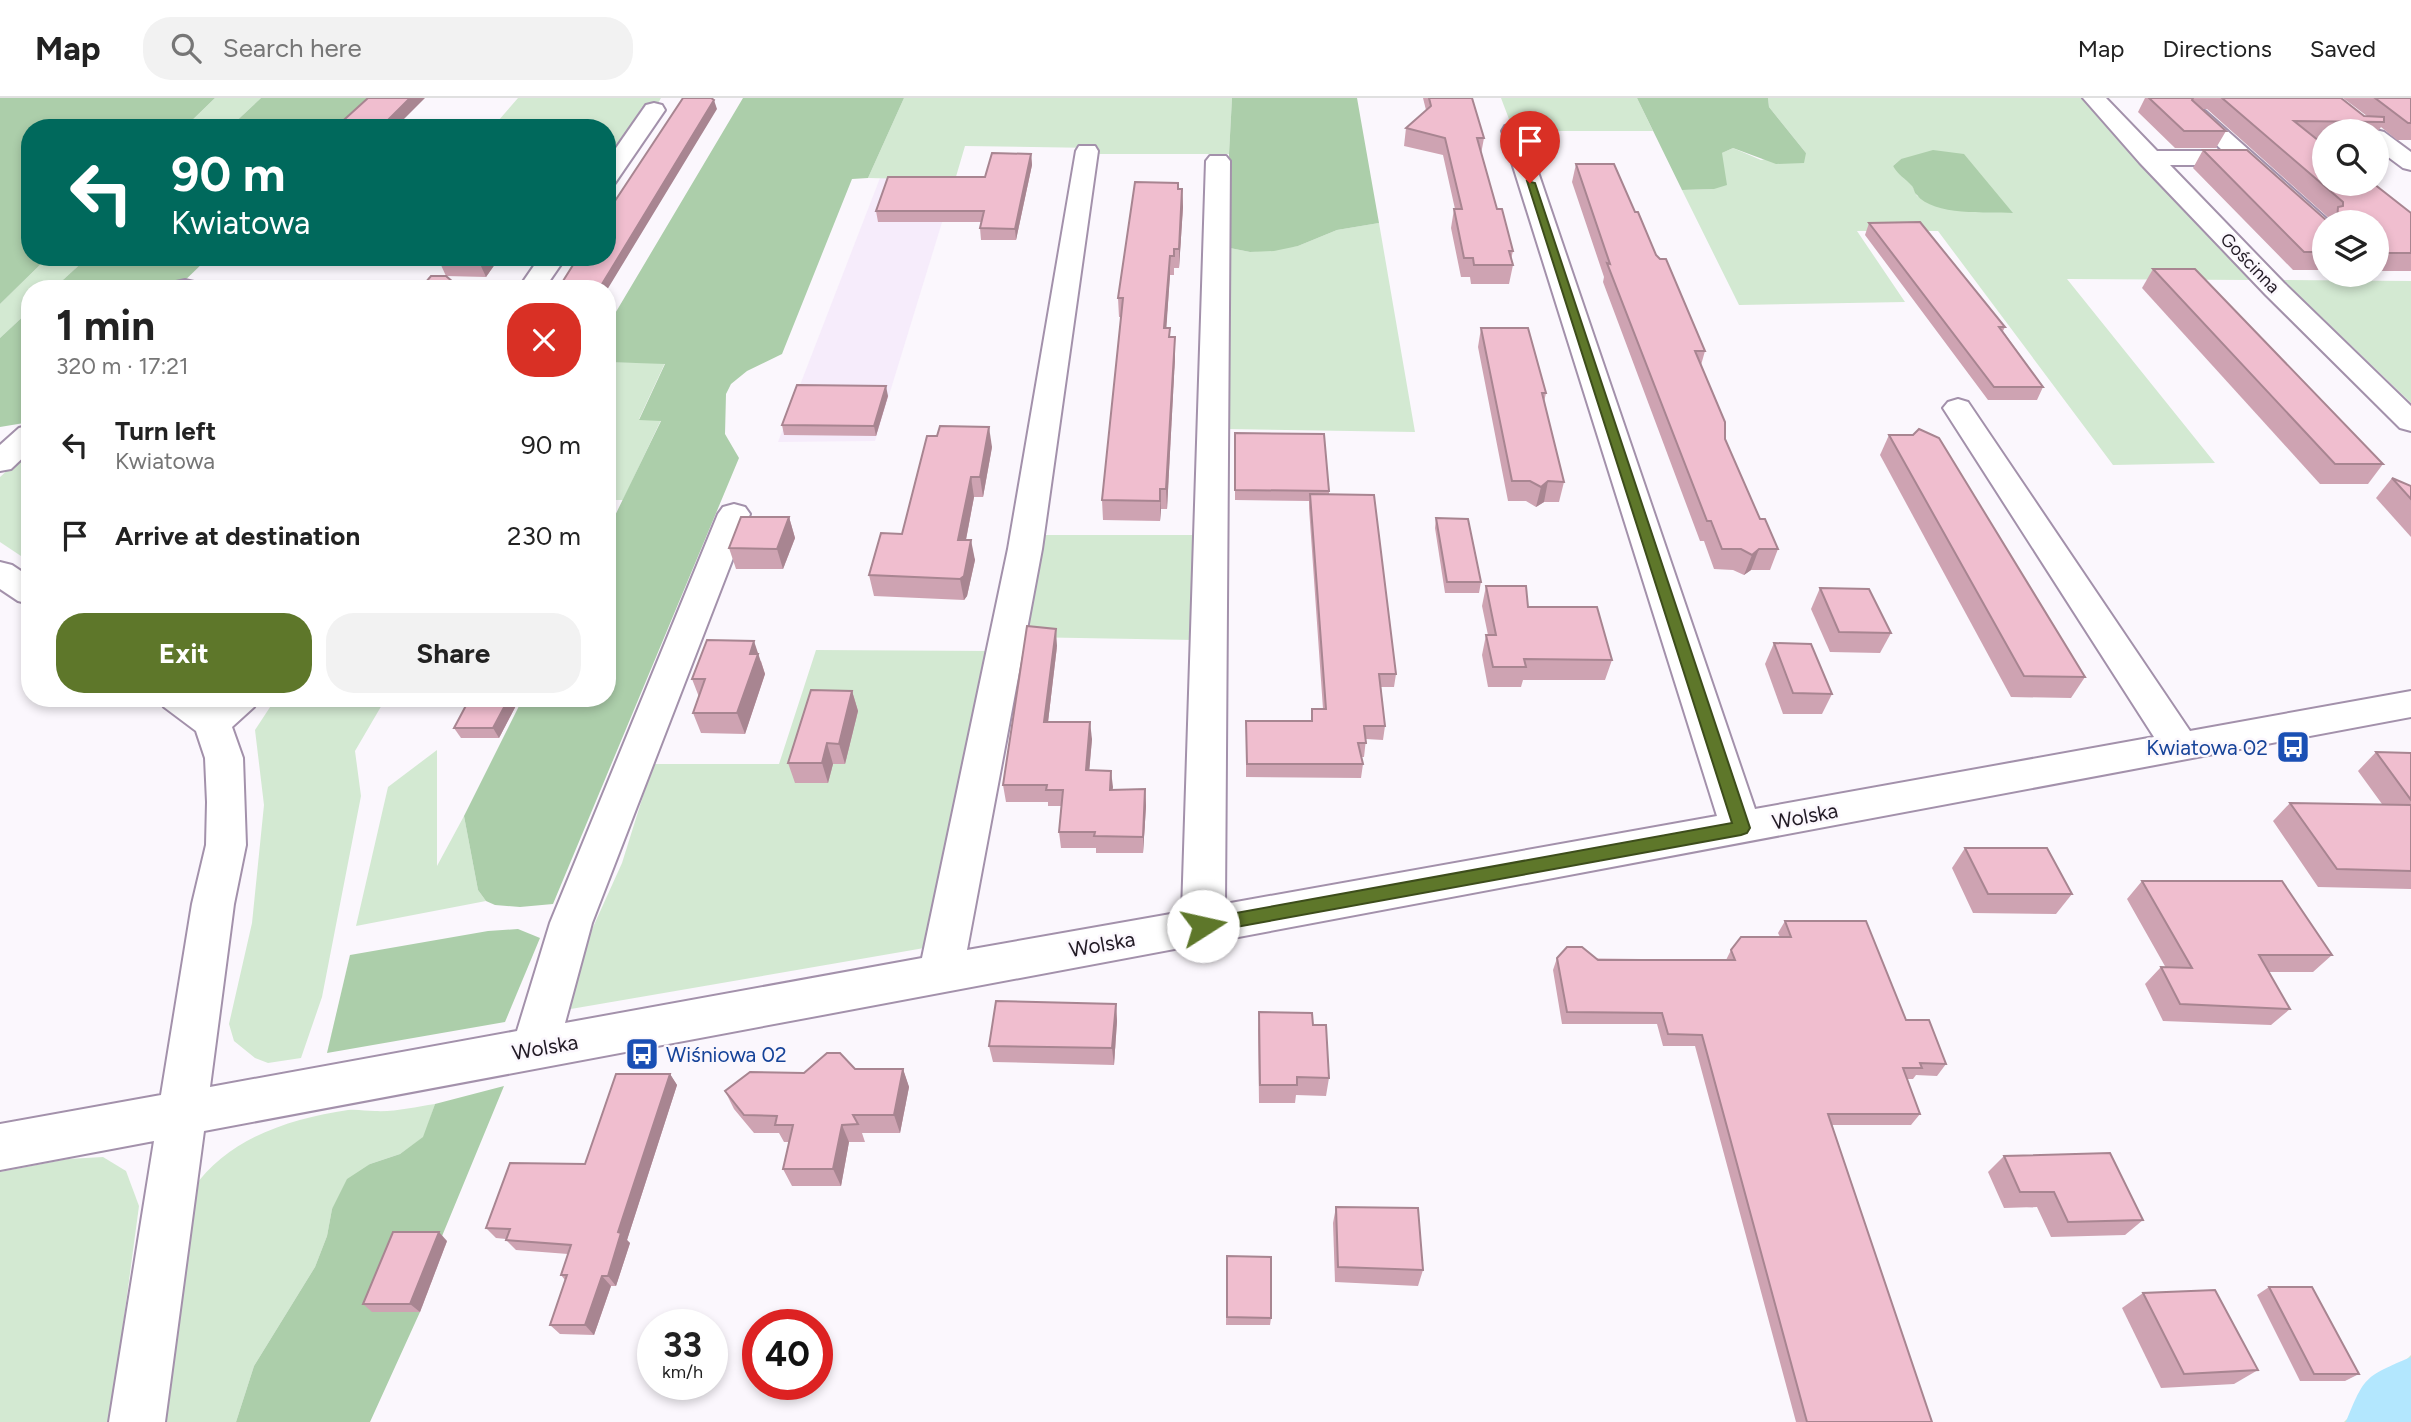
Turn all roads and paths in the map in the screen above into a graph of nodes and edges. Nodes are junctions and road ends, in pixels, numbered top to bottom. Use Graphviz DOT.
graph roads {
  1 [pos="2094,98"];
  2 [pos="654,110"];
  3 [pos="2197,116"];
  4 [pos="1513,131"];
  5 [pos="2389,147"];
  6 [pos="1087,151"];
  7 [pos="2148,158"];
  8 [pos="2246,158"];
  9 [pos="1218,161"];
  10 [pos="2411,163"];
  11 [pos="616,165"];
  12 [pos="2312,219"];
  13 [pos="1958,408"];
  14 [pos="2411,422"];
  15 [pos="21,443"];
  16 [pos="0,462"];
  17 [pos="734,514"];
  18 [pos="0,573"];
  19 [pos="21,587"];
  20 [pos="2411,704"];
  21 [pos="227,711"];
  22 [pos="2180,747"];
  23 [pos="1741,828"];
  24 [pos="1203,926"];
  25 [pos="941,974"];
  26 [pos="535,1049"];
  27 [pos="181,1114"];
  28 [pos="0,1147"];
  29 [pos="136,1422"];
  1 -- 7 [label="street, Gościnna"];
  2 -- 11 [label="street"];
  3 -- 8 [label="street"];
  4 -- 23 [label="street"];
  5 -- 10 [label="street"];
  6 -- 25 [label="street"];
  7 -- 8 [label="street"];
  7 -- 14 [label="street, Gościnna"];
  8 -- 12 [label="street"];
  9 -- 24 [label="street"];
  13 -- 22 [label="street"];
  15 -- 16 [label="street"];
  17 -- 26 [label="street"];
  18 -- 19 [label="street"];
  20 -- 22 [label="street, Wolska"];
  21 -- 27 [label="street"];
  22 -- 23 [label="street, Wolska"];
  23 -- 24 [label="street, Wolska"];
  24 -- 25 [label="street, Wolska"];
  25 -- 26 [label="street, Wolska"];
  26 -- 27 [label="street, Wolska"];
  27 -- 28 [label="street, Wolska"];
  27 -- 29 [label="street"];
}
